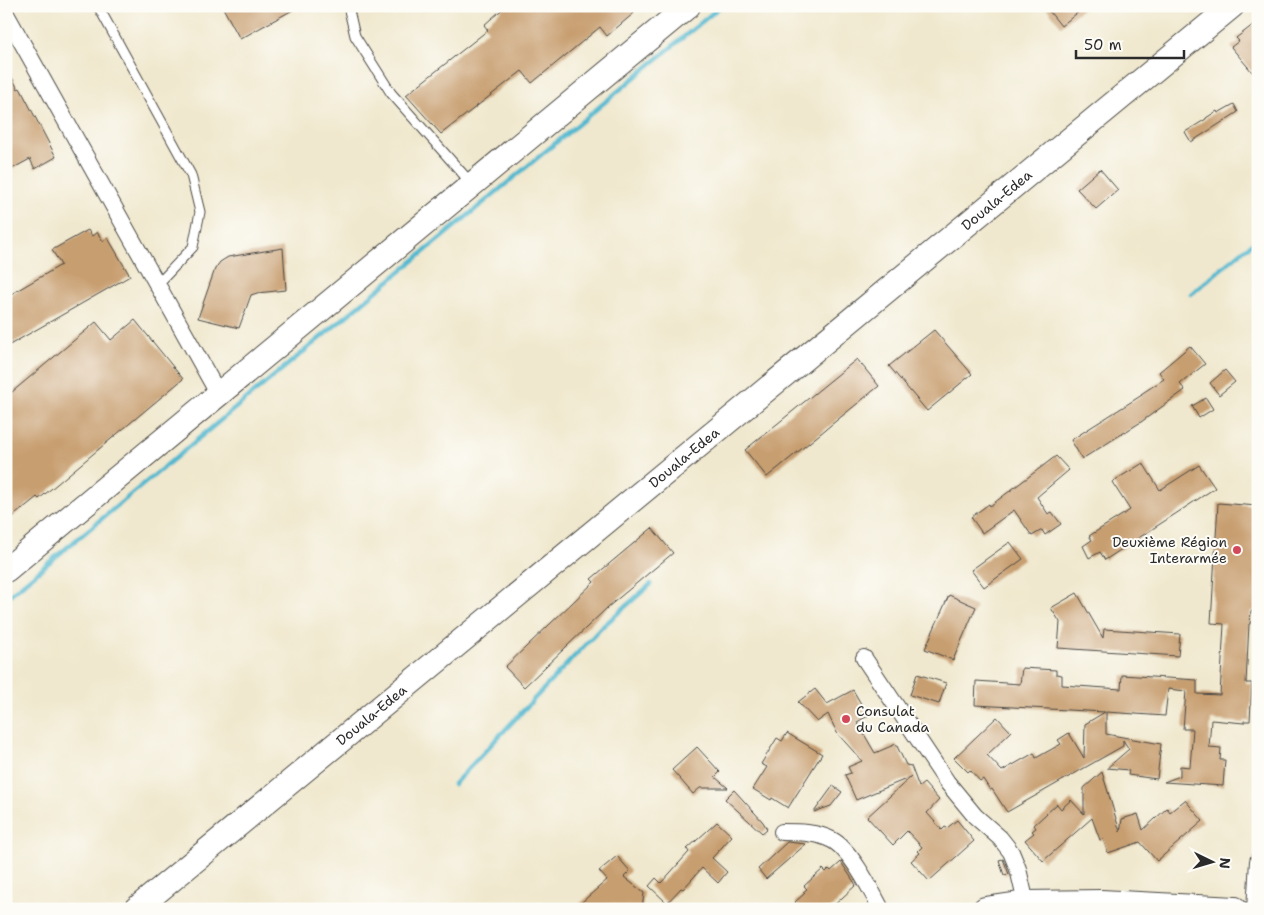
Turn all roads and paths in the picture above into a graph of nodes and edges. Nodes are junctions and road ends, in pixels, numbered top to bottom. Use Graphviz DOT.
graph roads {
  1 [pos="98,6"];
  2 [pos="348,6"];
  3 [pos="688,6"];
  4 [pos="1232,6"];
  5 [pos="6,14"];
  6 [pos="472,185"];
  7 [pos="158,284"];
  8 [pos="219,395"];
  9 [pos="6,570"];
  10 [pos="864,658"];
  11 [pos="782,832"];
  12 [pos="1258,861"];
  13 [pos="1026,903"];
  14 [pos="1101,905"];
  15 [pos="136,909"];
  16 [pos="881,909"];
  17 [pos="985,909"];
  18 [pos="1235,909"];
  19 [pos="1255,909"];
  1 -- 7 [label="lane"];
  2 -- 6 [label="lane"];
  3 -- 6 [label="main road"];
  4 -- 15 [label="main road, Douala-Edea"];
  5 -- 7 [label="street"];
  6 -- 8 [label="main road"];
  7 -- 8 [label="street"];
  8 -- 9 [label="main road"];
  10 -- 13 [label="street"];
  11 -- 16 [label="street"];
  12 -- 19 [label="street"];
  13 -- 14 [label="main road"];
  13 -- 17 [label="main road"];
  14 -- 18 [label="main road"];
}
